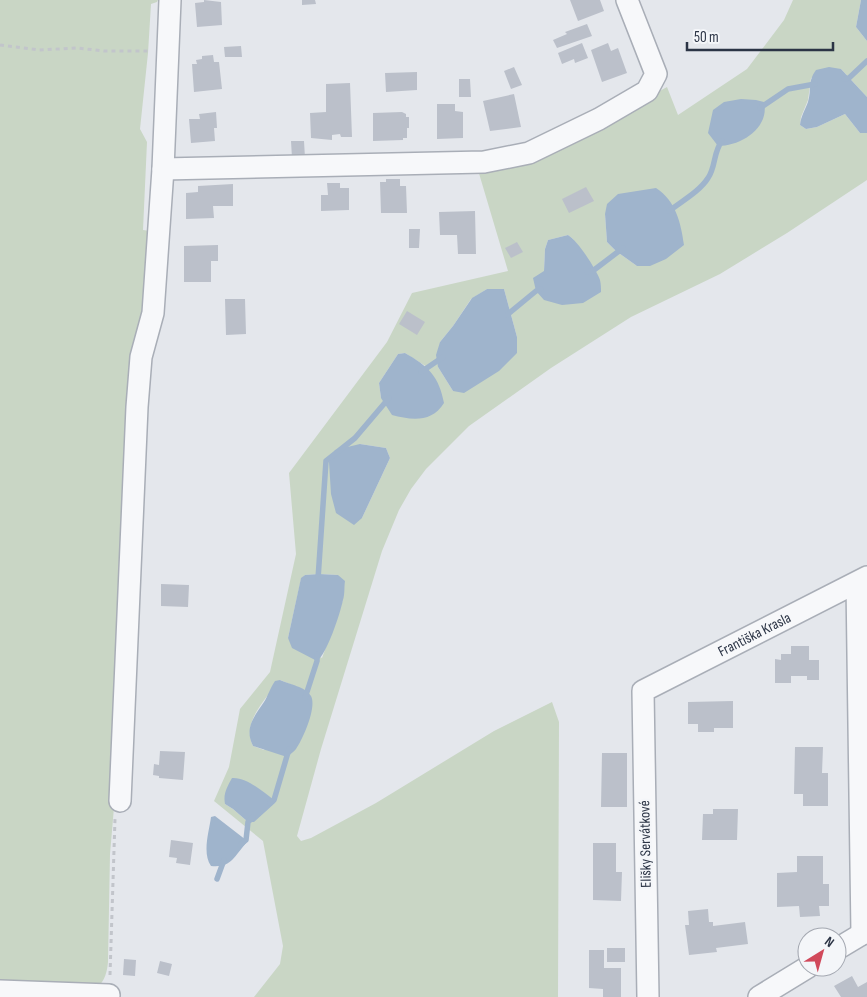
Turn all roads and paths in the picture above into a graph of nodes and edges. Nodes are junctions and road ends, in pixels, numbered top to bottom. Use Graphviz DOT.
graph roads {
  1 [pos="170,0"];
  2 [pos="627,0"];
  3 [pos="0,45"];
  4 [pos="168,51"];
  5 [pos="163,169"];
  6 [pos="862,580"];
  7 [pos="643,692"];
  8 [pos="120,801"];
  9 [pos="864,932"];
  10 [pos="847,943"];
  11 [pos="797,974"];
  12 [pos="0,991"];
  13 [pos="109,994"];
  14 [pos="648,997"];
  15 [pos="759,997"];
  1 -- 4 [label="street"];
  2 -- 5 [label="street"];
  3 -- 4 [label="path"];
  4 -- 5 [label="street"];
  5 -- 8 [label="street"];
  6 -- 7 [label="street, Františka Krasla"];
  6 -- 9 [label="street"];
  7 -- 14 [label="street, Elišky Servátkové"];
  8 -- 13 [label="path"];
  9 -- 10 [label="street"];
  11 -- 15 [label="street"];
  12 -- 13 [label="street"];
}
